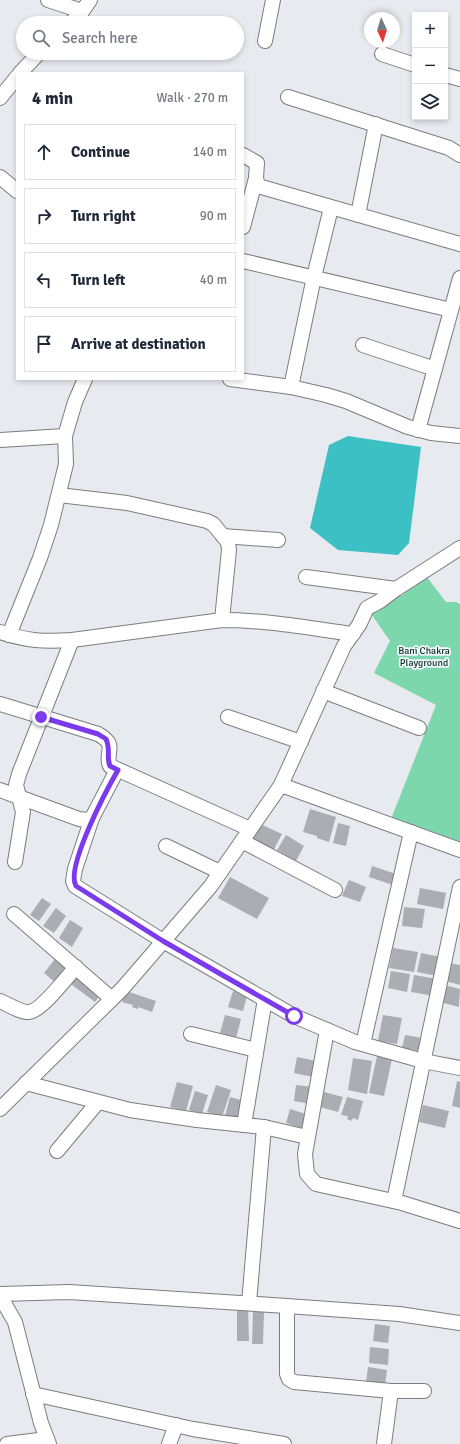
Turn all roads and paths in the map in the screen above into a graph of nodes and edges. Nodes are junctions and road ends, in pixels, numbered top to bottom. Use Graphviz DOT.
graph roads {
  1 [pos="48,0"];
  2 [pos="273,0"];
  3 [pos="86,6"];
  4 [pos="79,16"];
  5 [pos="265,41"];
  6 [pos="382,54"];
  7 [pos="32,60"];
  8 [pos="412,64"];
  9 [pos="21,72"];
  10 [pos="448,76"];
  11 [pos="16,78"];
  12 [pos="460,80"];
  13 [pos="1,94"];
  14 [pos="288,97"];
  15 [pos="376,124"];
  16 [pos="460,152"];
  17 [pos="244,156"];
  18 [pos="0,177"];
  19 [pos="256,178"];
  20 [pos="16,190"];
  21 [pos="331,208"];
  22 [pos="358,215"];
  23 [pos="244,223"];
  24 [pos="460,244"];
  25 [pos="244,261"];
  26 [pos="314,277"];
  27 [pos="460,278"];
  28 [pos="451,310"];
  29 [pos="363,345"];
  30 [pos="435,369"];
  31 [pos="85,380"];
  32 [pos="238,380"];
  33 [pos="291,387"];
  34 [pos="418,430"];
  35 [pos="65,436"];
  36 [pos="460,436"];
  37 [pos="0,440"];
  38 [pos="59,495"];
  39 [pos="223,536"];
  40 [pos="278,540"];
  41 [pos="460,548"];
  42 [pos="306,576"];
  43 [pos="396,589"];
  44 [pos="222,620"];
  45 [pos="5,634"];
  46 [pos="353,634"];
  47 [pos="72,640"];
  48 [pos="323,691"];
  49 [pos="0,704"];
  50 [pos="41,717"];
  51 [pos="228,717"];
  52 [pos="419,728"];
  53 [pos="300,742"];
  54 [pos="118,770"];
  55 [pos="281,785"];
  56 [pos="0,790"];
  57 [pos="18,796"];
  58 [pos="92,818"];
  59 [pos="250,829"];
  60 [pos="411,832"];
  61 [pos="242,841"];
  62 [pos="166,846"];
  63 [pos="460,850"];
  64 [pos="15,862"];
  65 [pos="220,872"];
  66 [pos="460,887"];
  67 [pos="335,890"];
  68 [pos="14,914"];
  69 [pos="163,941"];
  70 [pos="76,967"];
  71 [pos="112,999"];
  72 [pos="265,1000"];
  73 [pos="0,1001"];
  74 [pos="327,1030"];
  75 [pos="191,1034"];
  76 [pos="363,1044"];
  77 [pos="256,1050"];
  78 [pos="422,1061"];
  79 [pos="460,1068"];
  80 [pos="26,1083"];
  81 [pos="98,1102"];
  82 [pos="0,1108"];
  83 [pos="244,1125"];
  84 [pos="264,1127"];
  85 [pos="307,1136"];
  86 [pos="58,1151"];
  87 [pos="394,1201"];
  88 [pos="460,1222"];
  89 [pos="0,1295"];
  90 [pos="249,1303"];
  91 [pos="287,1306"];
  92 [pos="460,1323"];
  93 [pos="391,1391"];
  94 [pos="424,1391"];
  95 [pos="33,1394"];
  96 [pos="176,1425"];
  97 [pos="48,1442"];
  98 [pos="7,1444"];
  99 [pos="169,1444"];
  100 [pos="284,1444"];
  101 [pos="384,1444"];
  1 -- 3 [label="street"];
  2 -- 5 [label="street"];
  3 -- 4 [label="street"];
  6 -- 8 [label="street"];
  7 -- 9 [label="street"];
  10 -- 12 [label="street"];
  11 -- 13 [label="street"];
  14 -- 15 [label="street"];
  15 -- 16 [label="street"];
  15 -- 22 [label="street"];
  17 -- 19 [label="street"];
  18 -- 20 [label="street"];
  19 -- 21 [label="street"];
  19 -- 23 [label="street"];
  21 -- 22 [label="street"];
  21 -- 26 [label="street"];
  22 -- 24 [label="street"];
  25 -- 26 [label="street"];
  26 -- 28 [label="street"];
  26 -- 33 [label="street"];
  27 -- 28 [label="street"];
  28 -- 30 [label="street"];
  29 -- 30 [label="street"];
  30 -- 34 [label="street"];
  31 -- 35 [label="street"];
  32 -- 33 [label="street"];
  33 -- 34 [label="street"];
  34 -- 36 [label="street"];
  35 -- 37 [label="street"];
  35 -- 38 [label="street"];
  38 -- 39 [label="street"];
  38 -- 45 [label="street"];
  39 -- 40 [label="street"];
  39 -- 44 [label="street"];
  41 -- 43 [label="street"];
  42 -- 43 [label="street"];
  43 -- 46 [label="street"];
  44 -- 46 [label="street"];
  44 -- 47 [label="street"];
  45 -- 47 [label="street"];
  46 -- 48 [label="street"];
  47 -- 50 [label="street"];
  48 -- 52 [label="street"];
  48 -- 53 [label="street"];
  49 -- 50 [label="street"];
  50 -- 54 [label="street"];
  50 -- 57 [label="street"];
  51 -- 53 [label="street"];
  53 -- 55 [label="street"];
  54 -- 58 [label="street"];
  54 -- 59 [label="street"];
  55 -- 59 [label="street"];
  55 -- 60 [label="street"];
  56 -- 57 [label="street"];
  57 -- 58 [label="street"];
  57 -- 64 [label="street"];
  58 -- 69 [label="street"];
  59 -- 61 [label="street"];
  60 -- 63 [label="street"];
  60 -- 76 [label="street"];
  61 -- 65 [label="street"];
  61 -- 67 [label="street"];
  62 -- 65 [label="street"];
  65 -- 69 [label="street"];
  66 -- 78 [label="street"];
  68 -- 70 [label="street"];
  69 -- 71 [label="street"];
  69 -- 72 [label="street"];
  70 -- 71 [label="street"];
  70 -- 73 [label="street"];
  71 -- 80 [label="street"];
  72 -- 74 [label="street"];
  72 -- 77 [label="street"];
  74 -- 76 [label="street"];
  74 -- 85 [label="street"];
  75 -- 77 [label="street"];
  76 -- 78 [label="street"];
  77 -- 83 [label="street"];
  78 -- 79 [label="street"];
  78 -- 87 [label="street"];
  80 -- 81 [label="street"];
  80 -- 82 [label="street"];
  81 -- 83 [label="street"];
  81 -- 86 [label="street"];
  83 -- 84 [label="street"];
  84 -- 85 [label="street"];
  84 -- 90 [label="street"];
  85 -- 87 [label="street"];
  87 -- 88 [label="street"];
  89 -- 90 [label="street"];
  89 -- 95 [label="street"];
  90 -- 91 [label="street"];
  91 -- 92 [label="street"];
  91 -- 93 [label="street"];
  93 -- 94 [label="street"];
  93 -- 101 [label="street"];
  95 -- 96 [label="street"];
  95 -- 97 [label="street"];
  96 -- 99 [label="street"];
  96 -- 100 [label="street"];
  97 -- 98 [label="street"];
}
